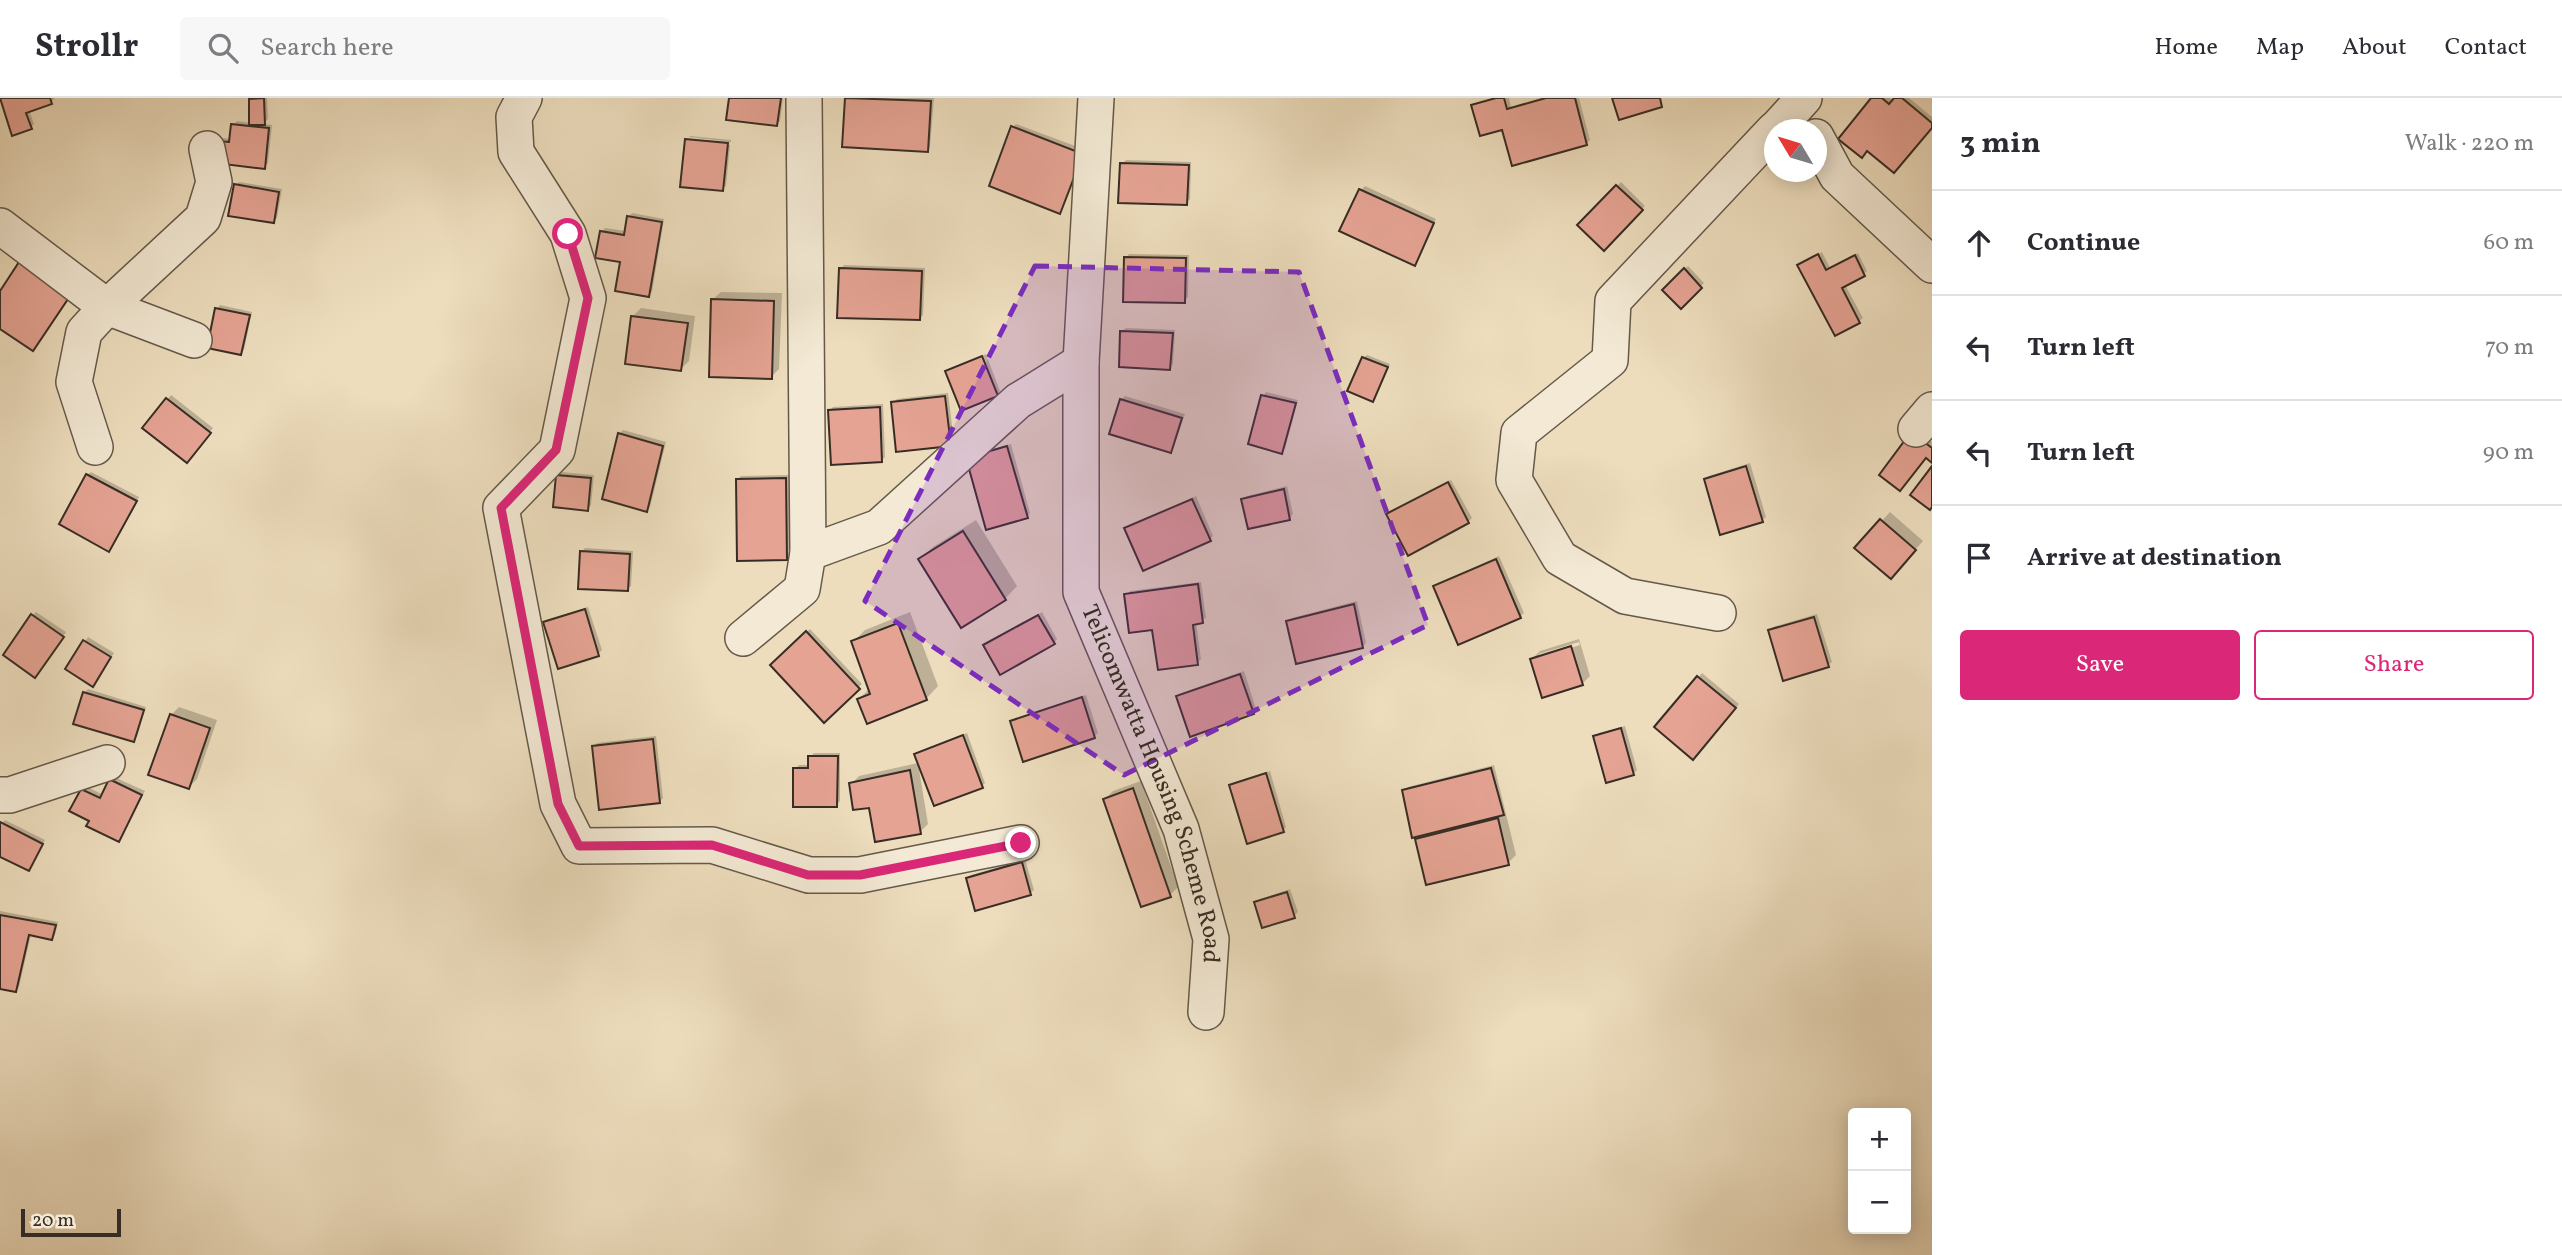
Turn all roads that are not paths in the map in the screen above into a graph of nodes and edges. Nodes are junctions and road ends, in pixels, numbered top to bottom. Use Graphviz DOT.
graph roads {
  1 [pos="524,98"];
  2 [pos="804,98"];
  3 [pos="1096,98"];
  4 [pos="1806,98"];
  5 [pos="1786,119"];
  6 [pos="1807,119"];
  7 [pos="1764,142"];
  8 [pos="207,149"];
  9 [pos="1827,157"];
  10 [pos="0,226"];
  11 [pos="1932,265"];
  12 [pos="107,307"];
  13 [pos="194,340"];
  14 [pos="1081,362"];
  15 [pos="95,447"];
  16 [pos="808,553"];
  17 [pos="1718,613"];
  18 [pos="743,638"];
  19 [pos="107,763"];
  20 [pos="0,795"];
  21 [pos="1021,843"];
  22 [pos="1206,1012"];
  1 -- 21 [label="street"];
  2 -- 16 [label="street"];
  3 -- 14 [label="street, Telicomwatta Housing Scheme Road"];
  4 -- 5 [label="street"];
  4 -- 6 [label="street"];
  7 -- 17 [label="street"];
  8 -- 12 [label="street"];
  9 -- 11 [label="street"];
  10 -- 12 [label="street"];
  12 -- 13 [label="street"];
  12 -- 15 [label="street"];
  14 -- 16 [label="street"];
  14 -- 22 [label="street, Telicomwatta Housing Scheme Road"];
  16 -- 18 [label="street"];
  19 -- 20 [label="street"];
}
